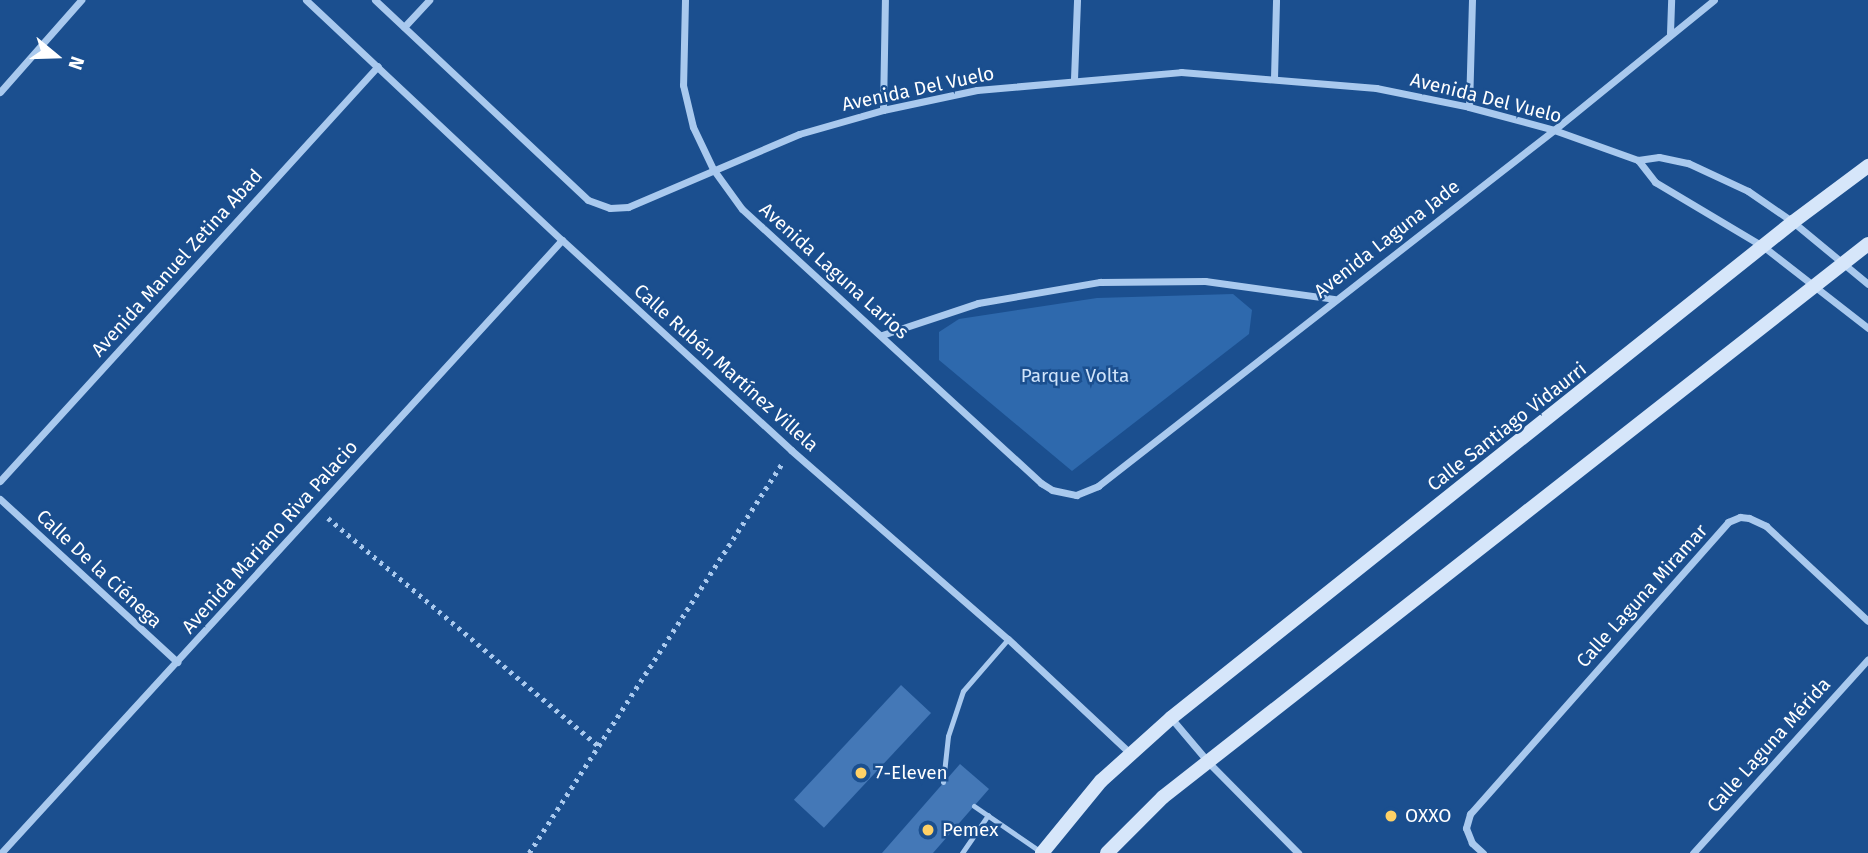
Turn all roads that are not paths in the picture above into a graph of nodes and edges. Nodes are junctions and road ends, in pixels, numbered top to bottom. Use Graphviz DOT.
graph roads {
  1 [pos="81,0"];
  2 [pos="306,0"];
  3 [pos="375,0"];
  4 [pos="429,0"];
  5 [pos="685,0"];
  6 [pos="885,0"];
  7 [pos="1077,0"];
  8 [pos="1276,0"];
  9 [pos="1472,0"];
  10 [pos="1671,0"];
  11 [pos="1714,0"];
  12 [pos="404,27"];
  13 [pos="1670,33"];
  14 [pos="378,66"];
  15 [pos="1274,78"];
  16 [pos="1074,79"];
  17 [pos="0,92"];
  18 [pos="1469,107"];
  19 [pos="883,110"];
  20 [pos="1554,130"];
  21 [pos="1637,160"];
  22 [pos="1868,166"];
  23 [pos="713,169"];
  24 [pos="1793,222"];
  25 [pos="562,240"];
  26 [pos="1868,244"];
  27 [pos="1764,247"];
  28 [pos="1844,262"];
  29 [pos="1868,284"];
  30 [pos="1812,286"];
  31 [pos="1334,299"];
  32 [pos="1868,328"];
  33 [pos="882,335"];
  34 [pos="0,481"];
  35 [pos="1076,495"];
  36 [pos="0,499"];
  37 [pos="1868,621"];
  38 [pos="1008,639"];
  39 [pos="1868,659"];
  40 [pos="177,662"];
  41 [pos="1171,718"];
  42 [pos="1130,753"];
  43 [pos="1209,763"];
  44 [pos="943,782"];
  45 [pos="974,806"];
  46 [pos="988,815"];
  47 [pos="1,853"];
  48 [pos="962,853"];
  49 [pos="1042,853"];
  50 [pos="1107,853"];
  51 [pos="1298,853"];
  52 [pos="1483,853"];
  53 [pos="1693,853"];
  1 -- 17 [label="street"];
  2 -- 14 [label="street, Calle Rubén Martínez Villela"];
  3 -- 12 [label="street, Avenida Del Vuelo"];
  4 -- 12 [label="street"];
  5 -- 23 [label="street, Avenida Laguna Larios"];
  6 -- 19 [label="street"];
  7 -- 16 [label="street"];
  8 -- 15 [label="street"];
  9 -- 18 [label="street"];
  10 -- 13 [label="street"];
  11 -- 13 [label="street, Avenida Laguna Jade"];
  12 -- 23 [label="street, Avenida Del Vuelo"];
  13 -- 20 [label="street, Avenida Laguna Jade"];
  14 -- 25 [label="street, Calle Rubén Martínez Villela"];
  14 -- 34 [label="street, Avenida Manuel Zetina Abad"];
  15 -- 16 [label="street, Avenida Del Vuelo"];
  15 -- 18 [label="street, Avenida Del Vuelo"];
  16 -- 19 [label="street, Avenida Del Vuelo"];
  18 -- 20 [label="street, Avenida Del Vuelo"];
  19 -- 23 [label="street, Avenida Del Vuelo"];
  20 -- 21 [label="street, Avenida Del Vuelo"];
  20 -- 31 [label="street, Avenida Laguna Jade"];
  21 -- 24 [label="street, Avenida Del Vuelo"];
  21 -- 27 [label="street, Avenida Del Vuelo"];
  22 -- 24 [label="main road, Calle Santiago Vidaurri"];
  23 -- 33 [label="street, Avenida Laguna Larios"];
  24 -- 27 [label="main road, Calle Santiago Vidaurri"];
  24 -- 28 [label="street, Avenida Del Vuelo"];
  25 -- 38 [label="street, Calle Rubén Martínez Villela"];
  25 -- 40 [label="street, Avenida Mariano Riva Palacio"];
  26 -- 28 [label="main road"];
  27 -- 30 [label="street, Avenida Del Vuelo"];
  27 -- 41 [label="main road, Calle Santiago Vidaurri"];
  28 -- 29 [label="street, Avenida Del Vuelo"];
  28 -- 30 [label="main road"];
  30 -- 32 [label="street, Avenida Del Vuelo"];
  30 -- 43 [label="main road"];
  31 -- 33 [label="street"];
  31 -- 35 [label="street, Avenida Laguna Jade"];
  33 -- 35 [label="street, Avenida Laguna Larios"];
  36 -- 40 [label="street, Calle De la Ciénega"];
  37 -- 52 [label="street, Calle Laguna Miramar"];
  38 -- 42 [label="street, Calle Rubén Martínez Villela"];
  38 -- 44 [label="lane"];
  39 -- 53 [label="street, Calle Laguna Mérida"];
  40 -- 47 [label="street, Avenida Mariano Riva Palacio"];
  41 -- 42 [label="main road, Calle Santiago Vidaurri"];
  41 -- 43 [label="street"];
  42 -- 49 [label="main road, Calle Santiago Vidaurri"];
  43 -- 50 [label="main road"];
  43 -- 51 [label="street"];
  45 -- 46 [label="lane"];
  46 -- 48 [label="lane"];
  46 -- 49 [label="lane"];
}
